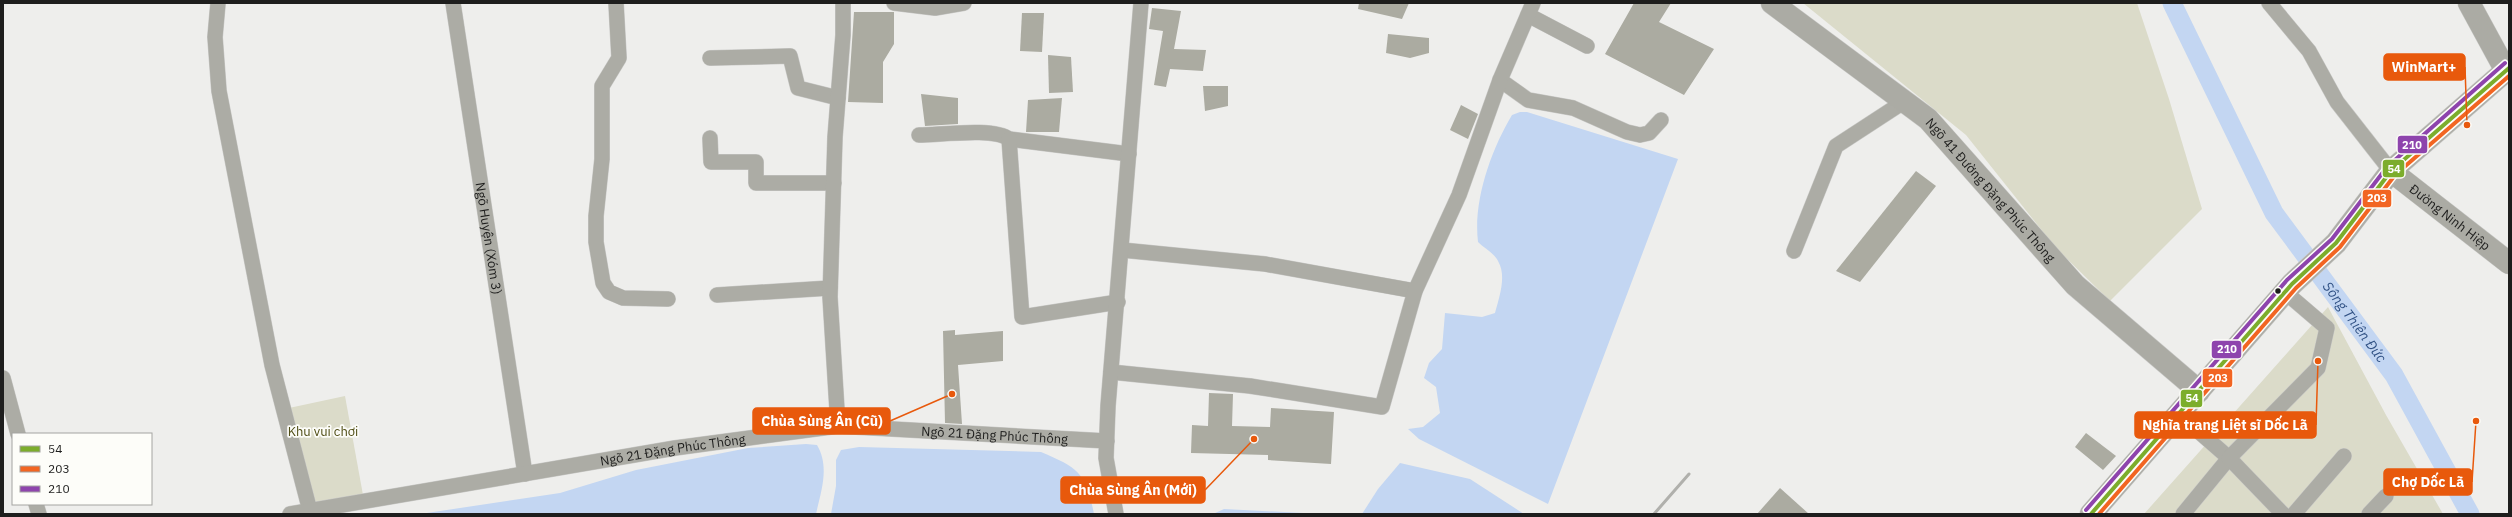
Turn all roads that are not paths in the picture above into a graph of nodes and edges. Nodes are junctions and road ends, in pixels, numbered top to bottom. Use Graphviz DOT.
graph roads {
  1 [pos="218,3"];
  2 [pos="454,3"];
  3 [pos="616,3"];
  4 [pos="843,3"];
  5 [pos="894,3"];
  6 [pos="964,3"];
  7 [pos="1141,3"];
  8 [pos="1772,3"];
  9 [pos="2269,3"];
  10 [pos="2469,3"];
  11 [pos="1530,9"];
  12 [pos="1587,46"];
  13 [pos="710,58"];
  14 [pos="2507,69"];
  15 [pos="1500,80"];
  16 [pos="838,98"];
  17 [pos="1905,101"];
  18 [pos="1661,120"];
  19 [pos="919,135"];
  20 [pos="710,138"];
  21 [pos="1009,140"];
  22 [pos="1129,154"];
  23 [pos="2391,171"];
  24 [pos="834,183"];
  25 [pos="1122,250"];
  26 [pos="1794,251"];
  27 [pos="2509,263"];
  28 [pos="830,288"];
  29 [pos="2288,288"];
  30 [pos="1415,291"];
  31 [pos="717,295"];
  32 [pos="668,299"];
  33 [pos="1118,302"];
  34 [pos="1111,372"];
  35 [pos="3,378"];
  36 [pos="2199,391"];
  37 [pos="2180,415"];
  38 [pos="838,426"];
  39 [pos="18,433"];
  40 [pos="1107,441"];
  41 [pos="2344,456"];
  42 [pos="2229,458"];
  43 [pos="525,474"];
  44 [pos="2386,496"];
  45 [pos="310,511"];
  46 [pos="290,514"];
  47 [pos="1116,514"];
  48 [pos="2091,514"];
  49 [pos="2184,514"];
  50 [pos="2283,514"];
  51 [pos="2294,514"];
  52 [pos="2369,514"];
  1 -- 45 [label="street"];
  2 -- 43 [label="street, Ngõ Huyện (Xóm 3)"];
  3 -- 32 [label="street"];
  4 -- 16 [label="street"];
  5 -- 6 [label="street"];
  7 -- 22 [label="street"];
  8 -- 17 [label="street, Ngõ 41 Đường Đặng Phúc Thông"];
  9 -- 23 [label="street"];
  10 -- 14 [label="street"];
  11 -- 12 [label="street"];
  11 -- 15 [label="street"];
  13 -- 16 [label="street"];
  14 -- 23 [label="main road"];
  15 -- 18 [label="street"];
  15 -- 30 [label="street"];
  16 -- 24 [label="street"];
  17 -- 26 [label="street"];
  17 -- 36 [label="street, Ngõ 41 Đường Đặng Phúc Thông"];
  19 -- 21 [label="street"];
  20 -- 24 [label="street"];
  21 -- 22 [label="street"];
  21 -- 33 [label="street"];
  22 -- 25 [label="street"];
  23 -- 27 [label="street, Đường Ninh Hiệp"];
  23 -- 29 [label="main road"];
  24 -- 28 [label="street"];
  25 -- 30 [label="street"];
  25 -- 33 [label="street"];
  28 -- 31 [label="street"];
  28 -- 38 [label="street"];
  29 -- 36 [label="main road"];
  29 -- 42 [label="street"];
  30 -- 34 [label="street"];
  33 -- 34 [label="street"];
  34 -- 40 [label="street"];
  35 -- 39 [label="street"];
  36 -- 37 [label="main road"];
  37 -- 42 [label="street"];
  37 -- 48 [label="main road"];
  38 -- 40 [label="street, Ngõ 21 Đặng Phúc Thông"];
  38 -- 43 [label="street, Ngõ 21 Đặng Phúc Thông"];
  40 -- 47 [label="street"];
  41 -- 51 [label="street"];
  42 -- 49 [label="street"];
  42 -- 50 [label="street"];
  43 -- 45 [label="street, Ngõ 21 Đặng Phúc Thông"];
  44 -- 52 [label="street"];
  45 -- 46 [label="street, Ngõ 21 Đặng Phúc Thông"];
}
